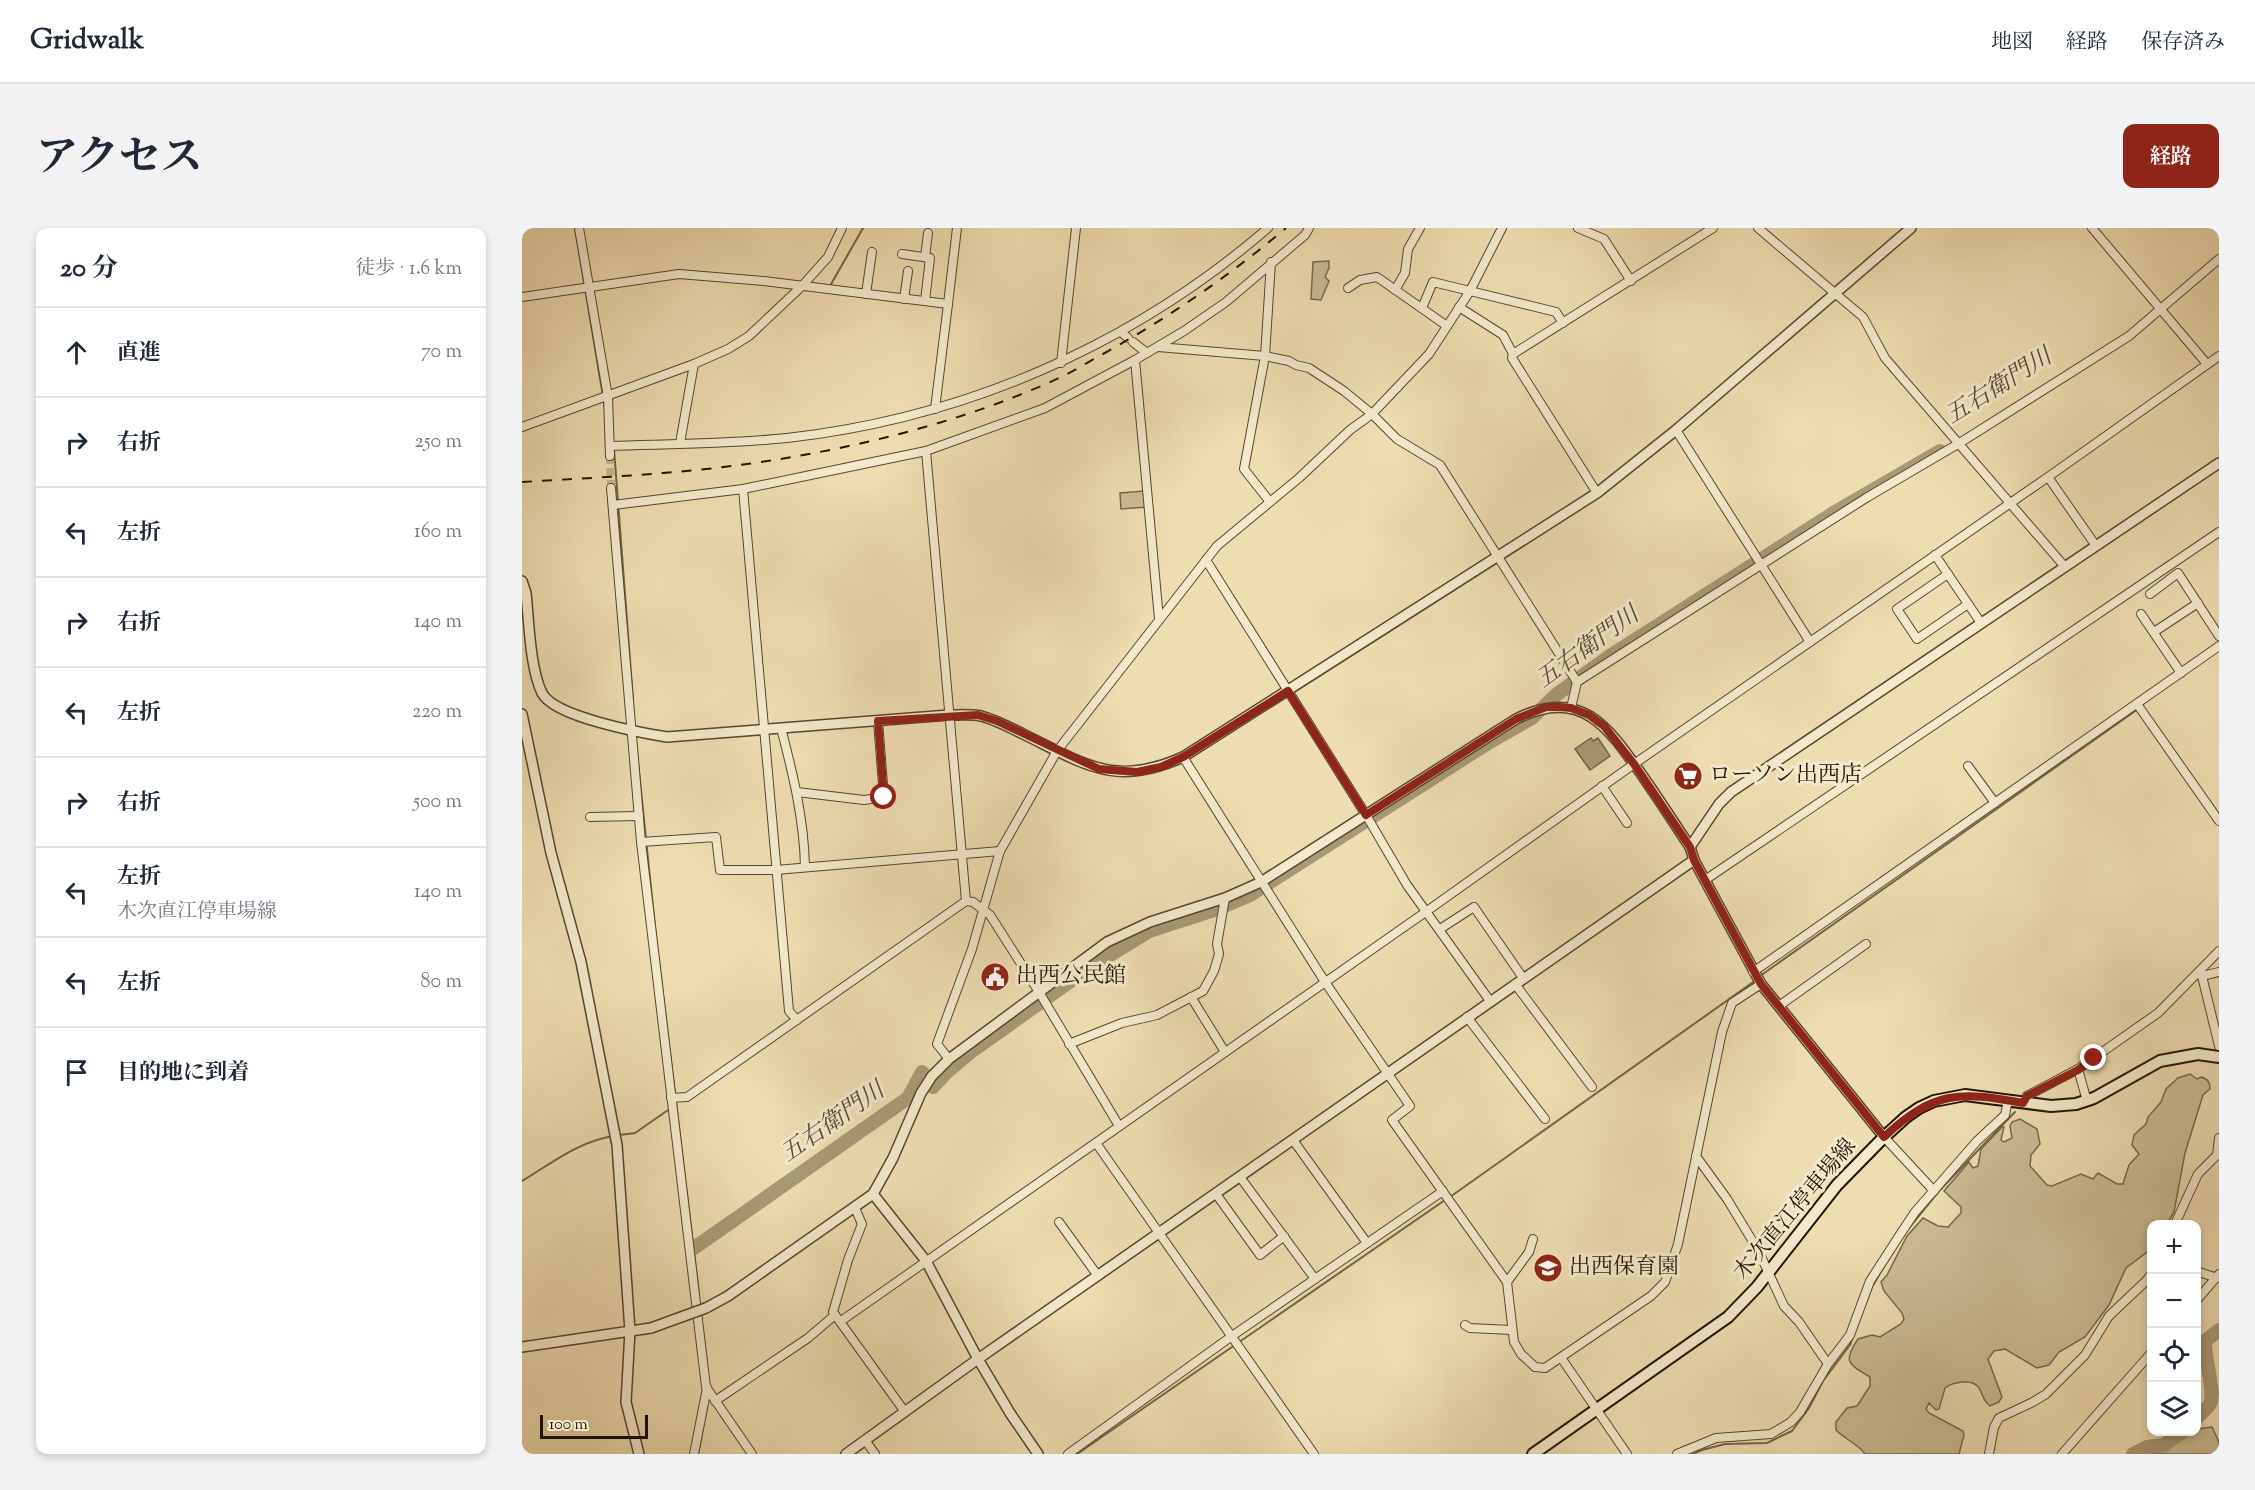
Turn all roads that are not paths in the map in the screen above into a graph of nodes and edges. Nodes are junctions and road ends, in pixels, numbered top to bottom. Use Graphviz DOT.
graph roads {
  1 [pos="579,228"];
  2 [pos="843,228"];
  3 [pos="957,228"];
  4 [pos="1076,228"];
  5 [pos="1268,228"];
  6 [pos="1308,228"];
  7 [pos="1419,228"];
  8 [pos="1502,228"];
  9 [pos="1578,228"];
  10 [pos="1713,228"];
  11 [pos="1758,228"];
  12 [pos="1911,228"];
  13 [pos="2092,228"];
  14 [pos="928,233"];
  15 [pos="872,252"];
  16 [pos="902,254"];
  17 [pos="925,257"];
  18 [pos="2219,259"];
  19 [pos="1271,262"];
  20 [pos="908,270"];
  21 [pos="1631,281"];
  22 [pos="588,286"];
  23 [pos="802,286"];
  24 [pos="1348,288"];
  25 [pos="1395,290"];
  26 [pos="1470,291"];
  27 [pos="1835,293"];
  28 [pos="866,294"];
  29 [pos="522,297"];
  30 [pos="904,299"];
  31 [pos="925,302"];
  32 [pos="948,304"];
  33 [pos="1459,307"];
  34 [pos="1422,308"];
  35 [pos="2160,310"];
  36 [pos="1563,323"];
  37 [pos="1447,326"];
  38 [pos="1121,332"];
  39 [pos="1157,347"];
  40 [pos="1147,353"];
  41 [pos="1513,354"];
  42 [pos="1265,356"];
  43 [pos="2219,356"];
  44 [pos="1136,360"];
  45 [pos="1060,363"];
  46 [pos="694,364"];
  47 [pos="2207,364"];
  48 [pos="608,397"];
  49 [pos="935,409"];
  50 [pos="1372,414"];
  51 [pos="522,427"];
  52 [pos="1676,430"];
  53 [pos="680,443"];
  54 [pos="1958,444"];
  55 [pos="609,446"];
  56 [pos="926,451"];
  57 [pos="610,456"];
  58 [pos="2219,463"];
  59 [pos="2048,477"];
  60 [pos="611,488"];
  61 [pos="743,489"];
  62 [pos="1598,493"];
  63 [pos="1270,502"];
  64 [pos="2009,504"];
  65 [pos="613,505"];
  66 [pos="2219,532"];
  67 [pos="2096,546"];
  68 [pos="1935,555"];
  69 [pos="1498,558"];
  70 [pos="1206,560"];
  71 [pos="1761,565"];
  72 [pos="2065,567"];
  73 [pos="1948,574"];
  74 [pos="522,581"];
  75 [pos="2150,594"];
  76 [pos="2198,603"];
  77 [pos="1968,604"];
  78 [pos="2141,614"];
  79 [pos="1159,619"];
  80 [pos="1981,623"];
  81 [pos="2154,632"];
  82 [pos="2219,636"];
  83 [pos="1810,642"];
  84 [pos="2219,646"];
  85 [pos="2181,673"];
  86 [pos="1577,682"];
  87 [pos="1288,691"];
  88 [pos="2137,704"];
  89 [pos="1571,708"];
  90 [pos="522,714"];
  91 [pos="949,716"];
  92 [pos="878,721"];
  93 [pos="781,728"];
  94 [pos="764,729"];
  95 [pos="632,732"];
  96 [pos="1057,750"];
  97 [pos="1183,757"];
  98 [pos="1634,764"];
  99 [pos="1968,766"];
  100 [pos="1602,786"];
  101 [pos="797,792"];
  102 [pos="1995,803"];
  103 [pos="1366,815"];
  104 [pos="639,816"];
  105 [pos="590,817"];
  106 [pos="2219,821"];
  107 [pos="1627,823"];
  108 [pos="1704,826"];
  109 [pos="1678,828"];
  110 [pos="641,842"];
  111 [pos="1690,847"];
  112 [pos="1000,851"];
  113 [pos="962,853"];
  114 [pos="1694,860"];
  115 [pos="804,867"];
  116 [pos="776,870"];
  117 [pos="1705,880"];
  118 [pos="1261,882"];
  119 [pos="1225,898"];
  120 [pos="966,901"];
  121 [pos="983,909"];
  122 [pos="1427,911"];
  123 [pos="1440,929"];
  124 [pos="1866,945"];
  125 [pos="2219,951"];
  126 [pos="1753,972"];
  127 [pos="2219,972"];
  128 [pos="2200,975"];
  129 [pos="1523,978"];
  130 [pos="1325,982"];
  131 [pos="1515,984"];
  132 [pos="1761,984"];
  133 [pos="1039,992"];
  134 [pos="1191,997"];
  135 [pos="1490,1001"];
  136 [pos="1779,1006"];
  137 [pos="1467,1017"];
  138 [pos="797,1020"];
  139 [pos="1069,1044"];
  140 [pos="2219,1046"];
  141 [pos="1224,1052"];
  142 [pos="2219,1058"];
  143 [pos="949,1059"];
  144 [pos="2078,1070"];
  145 [pos="1387,1073"];
  146 [pos="1592,1087"];
  147 [pos="671,1098"];
  148 [pos="2008,1100"];
  149 [pos="2086,1101"];
  150 [pos="2023,1103"];
  151 [pos="1545,1119"];
  152 [pos="1119,1126"];
  153 [pos="1884,1137"];
  154 [pos="2219,1138"];
  155 [pos="1293,1140"];
  156 [pos="1096,1143"];
  157 [pos="1696,1156"];
  158 [pos="1240,1177"];
  159 [pos="1443,1191"];
  160 [pos="1934,1191"];
  161 [pos="873,1194"];
  162 [pos="1216,1194"];
  163 [pos="855,1208"];
  164 [pos="2177,1220"];
  165 [pos="1059,1222"];
  166 [pos="1160,1234"];
  167 [pos="1284,1236"];
  168 [pos="1533,1239"];
  169 [pos="1367,1243"];
  170 [pos="926,1261"];
  171 [pos="2201,1272"];
  172 [pos="2150,1274"];
  173 [pos="1768,1275"];
  174 [pos="1098,1276"];
  175 [pos="2218,1276"];
  176 [pos="1315,1278"];
  177 [pos="1507,1282"];
  178 [pos="2201,1295"];
  179 [pos="838,1318"];
  180 [pos="1465,1325"];
  181 [pos="1512,1330"];
  182 [pos="630,1331"];
  183 [pos="1232,1336"];
  184 [pos="522,1347"];
  185 [pos="2147,1357"];
  186 [pos="978,1359"];
  187 [pos="1562,1359"];
  188 [pos="1828,1364"];
  189 [pos="706,1388"];
  190 [pos="715,1401"];
  191 [pos="1596,1411"];
  192 [pos="906,1412"];
  193 [pos="865,1440"];
  194 [pos="639,1454"];
  195 [pos="694,1454"];
  196 [pos="752,1454"];
  197 [pos="846,1454"];
  198 [pos="875,1454"];
  199 [pos="1038,1454"];
  200 [pos="1068,1454"];
  201 [pos="1314,1454"];
  202 [pos="1533,1454"];
  203 [pos="1627,1454"];
  204 [pos="1677,1454"];
  205 [pos="1989,1454"];
  206 [pos="2062,1454"];
  1 -- 22 [label="street"];
  2 -- 23 [label="street"];
  3 -- 32 [label="street"];
  4 -- 45 [label="street"];
  5 -- 38 [label="street"];
  6 -- 19 [label="street"];
  7 -- 25 [label="street"];
  8 -- 26 [label="street"];
  9 -- 21 [label="street"];
  10 -- 21 [label="street"];
  11 -- 27 [label="street"];
  12 -- 27 [label="street"];
  13 -- 35 [label="street"];
  14 -- 17 [label="street"];
  15 -- 28 [label="street"];
  16 -- 17 [label="street"];
  17 -- 31 [label="street"];
  18 -- 35 [label="street"];
  19 -- 39 [label="street"];
  19 -- 42 [label="street"];
  20 -- 30 [label="street"];
  21 -- 36 [label="street"];
  22 -- 23 [label="street"];
  22 -- 29 [label="street"];
  22 -- 48 [label="street"];
  23 -- 28 [label="street"];
  23 -- 46 [label="street"];
  24 -- 25 [label="street"];
  25 -- 34 [label="street"];
  26 -- 33 [label="street"];
  26 -- 34 [label="street"];
  26 -- 36 [label="street"];
  27 -- 52 [label="street"];
  27 -- 54 [label="street"];
  28 -- 30 [label="street"];
  30 -- 31 [label="street"];
  31 -- 32 [label="street"];
  32 -- 49 [label="street"];
  33 -- 37 [label="street"];
  33 -- 41 [label="street"];
  34 -- 37 [label="street"];
  35 -- 47 [label="street"];
  35 -- 54 [label="street"];
  36 -- 41 [label="street"];
  37 -- 50 [label="street"];
  38 -- 40 [label="street"];
  38 -- 45 [label="street"];
  39 -- 40 [label="street"];
  39 -- 42 [label="street"];
  40 -- 44 [label="street"];
  41 -- 62 [label="street"];
  42 -- 50 [label="street"];
  42 -- 63 [label="street"];
  43 -- 47 [label="street"];
  44 -- 56 [label="street"];
  44 -- 79 [label="street"];
  45 -- 49 [label="street"];
  46 -- 48 [label="street"];
  46 -- 53 [label="street"];
  47 -- 59 [label="street"];
  48 -- 51 [label="street"];
  48 -- 55 [label="street"];
  49 -- 53 [label="street"];
  50 -- 63 [label="street"];
  50 -- 69 [label="street"];
  52 -- 62 [label="street"];
  52 -- 71 [label="street"];
  53 -- 55 [label="street"];
  54 -- 64 [label="street"];
  54 -- 71 [label="street"];
  55 -- 57 [label="street"];
  56 -- 61 [label="street"];
  56 -- 91 [label="street"];
  58 -- 67 [label="street"];
  59 -- 64 [label="street"];
  59 -- 67 [label="street"];
  60 -- 65 [label="street"];
  61 -- 65 [label="street"];
  61 -- 94 [label="street"];
  62 -- 69 [label="street"];
  63 -- 70 [label="street"];
  64 -- 68 [label="street"];
  64 -- 72 [label="street"];
  65 -- 95 [label="street"];
  66 -- 117 [label="street"];
  67 -- 72 [label="street"];
  68 -- 73 [label="street"];
  68 -- 83 [label="street"];
  69 -- 86 [label="street"];
  69 -- 87 [label="street"];
  70 -- 79 [label="street"];
  70 -- 87 [label="street"];
  71 -- 83 [label="street"];
  71 -- 86 [label="street"];
  72 -- 80 [label="street"];
  73 -- 77 [label="street"];
  73 -- 77 [label="street"];
  74 -- 95 [label="street"];
  75 -- 76 [label="street"];
  76 -- 81 [label="street"];
  76 -- 82 [label="street"];
  77 -- 80 [label="street"];
  78 -- 81 [label="street"];
  79 -- 96 [label="street"];
  80 -- 108 [label="street"];
  81 -- 85 [label="street"];
  83 -- 98 [label="street"];
  84 -- 85 [label="street"];
  85 -- 88 [label="street"];
  86 -- 89 [label="street"];
  87 -- 97 [label="street"];
  87 -- 103 [label="street"];
  88 -- 102 [label="street"];
  88 -- 106 [label="street"];
  89 -- 98 [label="street"];
  89 -- 103 [label="street"];
  90 -- 182 [label="street"];
  91 -- 92 [label="street"];
  91 -- 96 [label="street"];
  91 -- 113 [label="street"];
  92 -- 93 [label="street"];
  92 -- 101 [label="street"];
  93 -- 94 [label="street"];
  93 -- 101 [label="street"];
  94 -- 95 [label="street"];
  94 -- 116 [label="street"];
  95 -- 104 [label="street"];
  96 -- 97 [label="street"];
  96 -- 112 [label="street"];
  97 -- 118 [label="street"];
  98 -- 100 [label="street"];
  98 -- 109 [label="street"];
  99 -- 102 [label="street"];
  100 -- 107 [label="street"];
  100 -- 122 [label="street"];
  101 -- 115 [label="street"];
  102 -- 126 [label="street"];
  103 -- 118 [label="street"];
  103 -- 122 [label="street"];
  104 -- 105 [label="street"];
  104 -- 110 [label="street"];
  108 -- 109 [label="street"];
  108 -- 111 [label="street"];
  109 -- 111 [label="street"];
  110 -- 116 [label="street"];
  110 -- 147 [label="street"];
  111 -- 114 [label="street"];
  112 -- 113 [label="street"];
  112 -- 121 [label="street"];
  113 -- 115 [label="street"];
  113 -- 120 [label="street"];
  114 -- 117 [label="street"];
  114 -- 129 [label="street"];
  115 -- 116 [label="street"];
  116 -- 138 [label="street"];
  117 -- 126 [label="street"];
  118 -- 119 [label="street"];
  118 -- 130 [label="street"];
  119 -- 133 [label="street"];
  119 -- 134 [label="street"];
  120 -- 121 [label="street"];
  120 -- 138 [label="street"];
  121 -- 133 [label="street"];
  121 -- 143 [label="street"];
  122 -- 123 [label="street"];
  122 -- 130 [label="street"];
  123 -- 129 [label="street"];
  123 -- 135 [label="street"];
  124 -- 136 [label="street"];
  125 -- 128 [label="street"];
  126 -- 132 [label="street"];
  127 -- 128 [label="street"];
  128 -- 140 [label="street"];
  128 -- 144 [label="street"];
  129 -- 131 [label="street"];
  130 -- 141 [label="street"];
  130 -- 145 [label="street"];
  131 -- 135 [label="street"];
  131 -- 146 [label="street"];
  132 -- 136 [label="street"];
  132 -- 157 [label="street"];
  133 -- 139 [label="street"];
  133 -- 143 [label="street"];
  134 -- 139 [label="street"];
  134 -- 141 [label="street"];
  135 -- 137 [label="street"];
  136 -- 153 [label="street"];
  137 -- 145 [label="street"];
  137 -- 151 [label="street"];
  138 -- 147 [label="street"];
  139 -- 152 [label="street"];
  141 -- 152 [label="street"];
  142 -- 149 [label="main road, 木次直江停車場線"];
  143 -- 161 [label="street"];
  144 -- 149 [label="street"];
  144 -- 150 [label="street"];
  145 -- 155 [label="street"];
  145 -- 159 [label="street"];
  147 -- 189 [label="street"];
  148 -- 150 [label="main road, 木次直江停車場線"];
  148 -- 153 [label="main road, 木次直江停車場線"];
  148 -- 160 [label="street"];
  149 -- 150 [label="main road, 木次直江停車場線"];
  152 -- 156 [label="street"];
  153 -- 160 [label="street"];
  153 -- 173 [label="main road, 木次直江停車場線"];
  154 -- 164 [label="street"];
  155 -- 158 [label="street"];
  155 -- 169 [label="street"];
  156 -- 166 [label="street"];
  156 -- 170 [label="street"];
  157 -- 173 [label="street"];
  157 -- 187 [label="street"];
  158 -- 162 [label="street"];
  158 -- 167 [label="street"];
  159 -- 169 [label="street"];
  159 -- 177 [label="street"];
  160 -- 188 [label="street"];
  161 -- 163 [label="street"];
  161 -- 170 [label="street"];
  162 -- 166 [label="street"];
  162 -- 167 [label="street"];
  163 -- 179 [label="street"];
  163 -- 182 [label="street, bridge"];
  165 -- 174 [label="street"];
  166 -- 174 [label="street"];
  166 -- 183 [label="street"];
  167 -- 176 [label="street"];
  168 -- 177 [label="street"];
  169 -- 176 [label="street"];
  170 -- 179 [label="street"];
  170 -- 186 [label="street"];
  171 -- 175 [label="street"];
  172 -- 205 [label="street"];
  173 -- 188 [label="street"];
  173 -- 191 [label="main road, 木次直江停車場線"];
  174 -- 186 [label="street"];
  175 -- 178 [label="street"];
  176 -- 183 [label="street"];
  177 -- 181 [label="street"];
  179 -- 190 [label="street"];
  179 -- 192 [label="street"];
  180 -- 181 [label="street"];
  181 -- 187 [label="street"];
  182 -- 184 [label="street"];
  182 -- 194 [label="street"];
  183 -- 200 [label="street"];
  183 -- 201 [label="street"];
  185 -- 206 [label="street"];
  186 -- 192 [label="street"];
  186 -- 199 [label="street"];
  187 -- 191 [label="street"];
  188 -- 204 [label="street"];
  189 -- 190 [label="street"];
  189 -- 195 [label="street"];
  190 -- 196 [label="street"];
  191 -- 202 [label="main road, 木次直江停車場線"];
  191 -- 203 [label="street"];
  192 -- 193 [label="street"];
  193 -- 197 [label="street"];
  193 -- 198 [label="street"];
}
